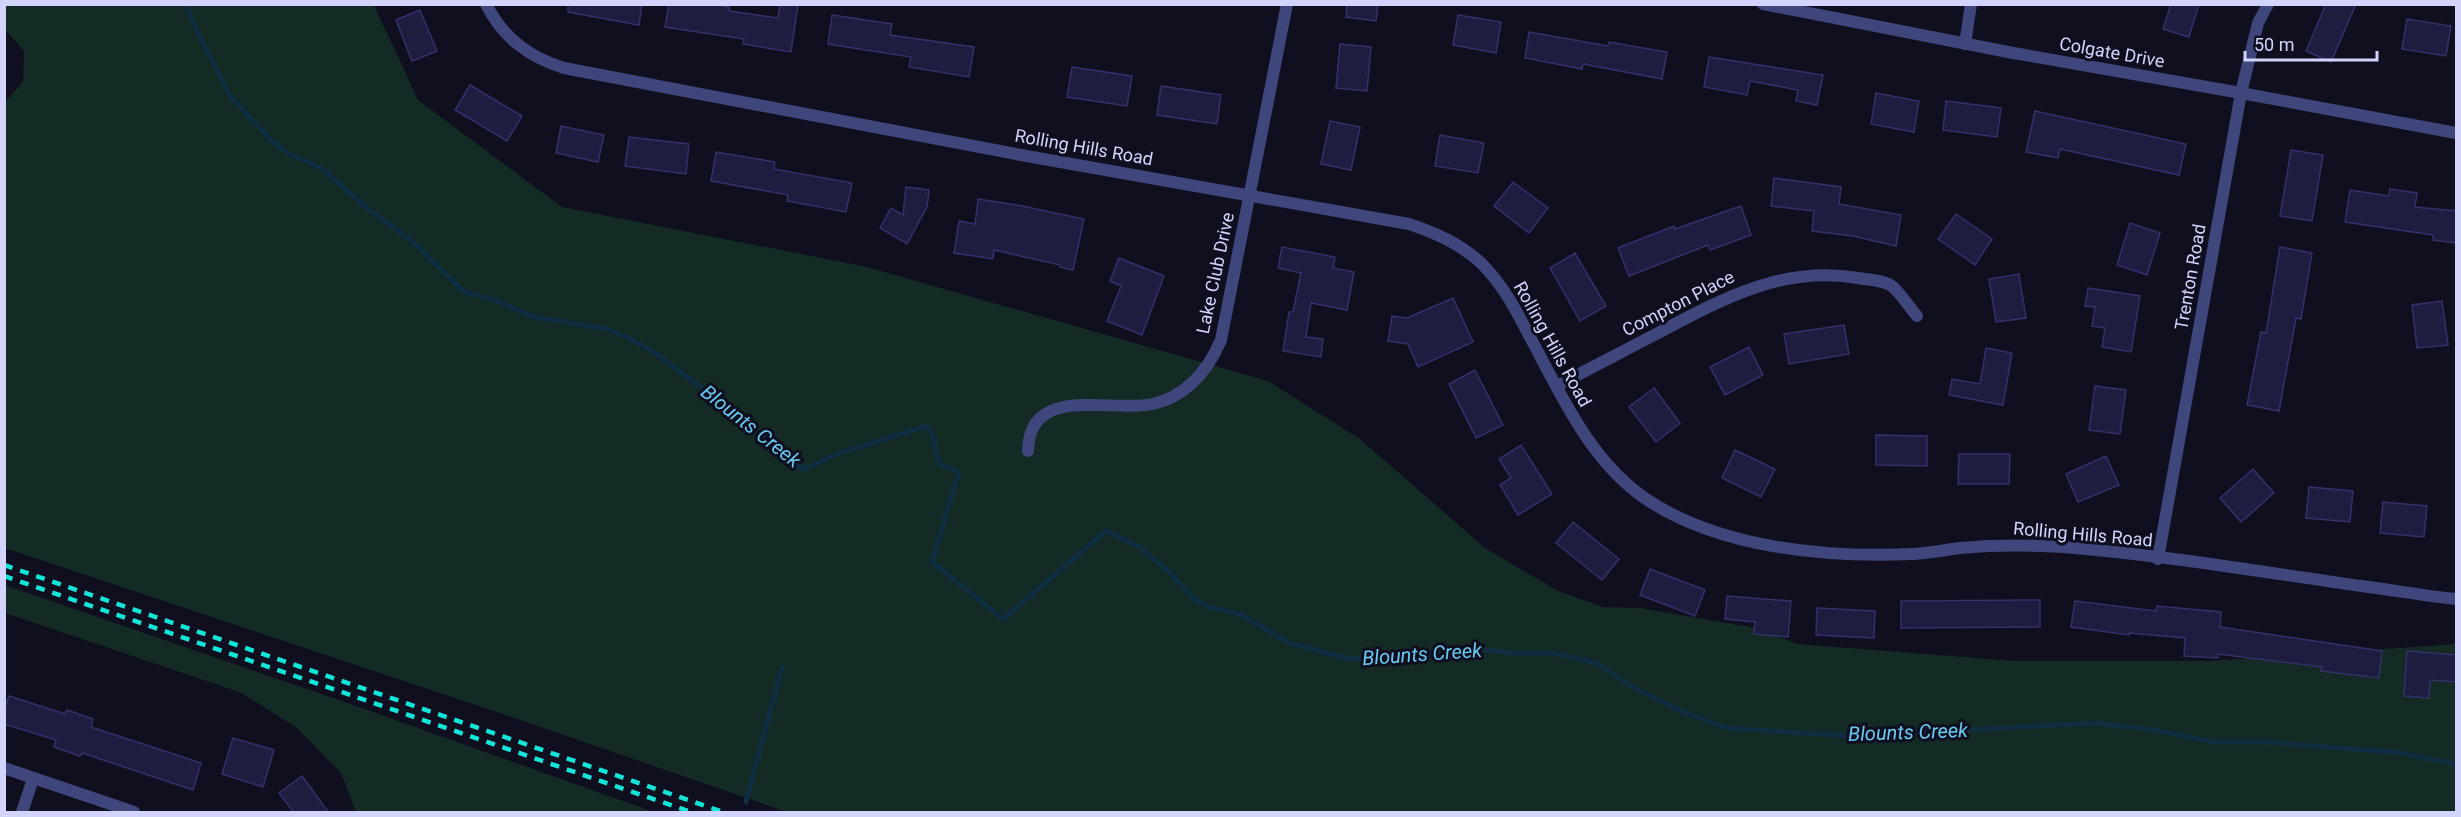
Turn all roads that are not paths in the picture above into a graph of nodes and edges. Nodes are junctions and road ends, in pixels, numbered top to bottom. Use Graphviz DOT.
graph roads {
  1 [pos="486,4"];
  2 [pos="1287,4"];
  3 [pos="1763,4"];
  4 [pos="1971,4"];
  5 [pos="2268,4"];
  6 [pos="1965,44"];
  7 [pos="2241,93"];
  8 [pos="2457,133"];
  9 [pos="1250,194"];
  10 [pos="1917,316"];
  11 [pos="1557,387"];
  12 [pos="1028,451"];
  13 [pos="2158,559"];
  14 [pos="2457,599"];
  15 [pos="4,768"];
  16 [pos="33,779"];
  17 [pos="22,813"];
  18 [pos="134,813"];
  1 -- 9 [label="street, Rolling Hills Road"];
  2 -- 9 [label="street, Lake Club Drive"];
  3 -- 6 [label="street, Colgate Drive"];
  4 -- 6 [label="street"];
  5 -- 7 [label="street, Trenton Road"];
  6 -- 7 [label="street, Colgate Drive"];
  7 -- 8 [label="street, Colgate Drive"];
  7 -- 13 [label="street, Trenton Road"];
  9 -- 11 [label="street, Rolling Hills Road"];
  9 -- 12 [label="street, Lake Club Drive"];
  10 -- 11 [label="street, Compton Place"];
  11 -- 13 [label="street, Rolling Hills Road"];
  13 -- 14 [label="street, Rolling Hills Road"];
  15 -- 16 [label="street"];
  16 -- 17 [label="street"];
  16 -- 18 [label="street"];
}
